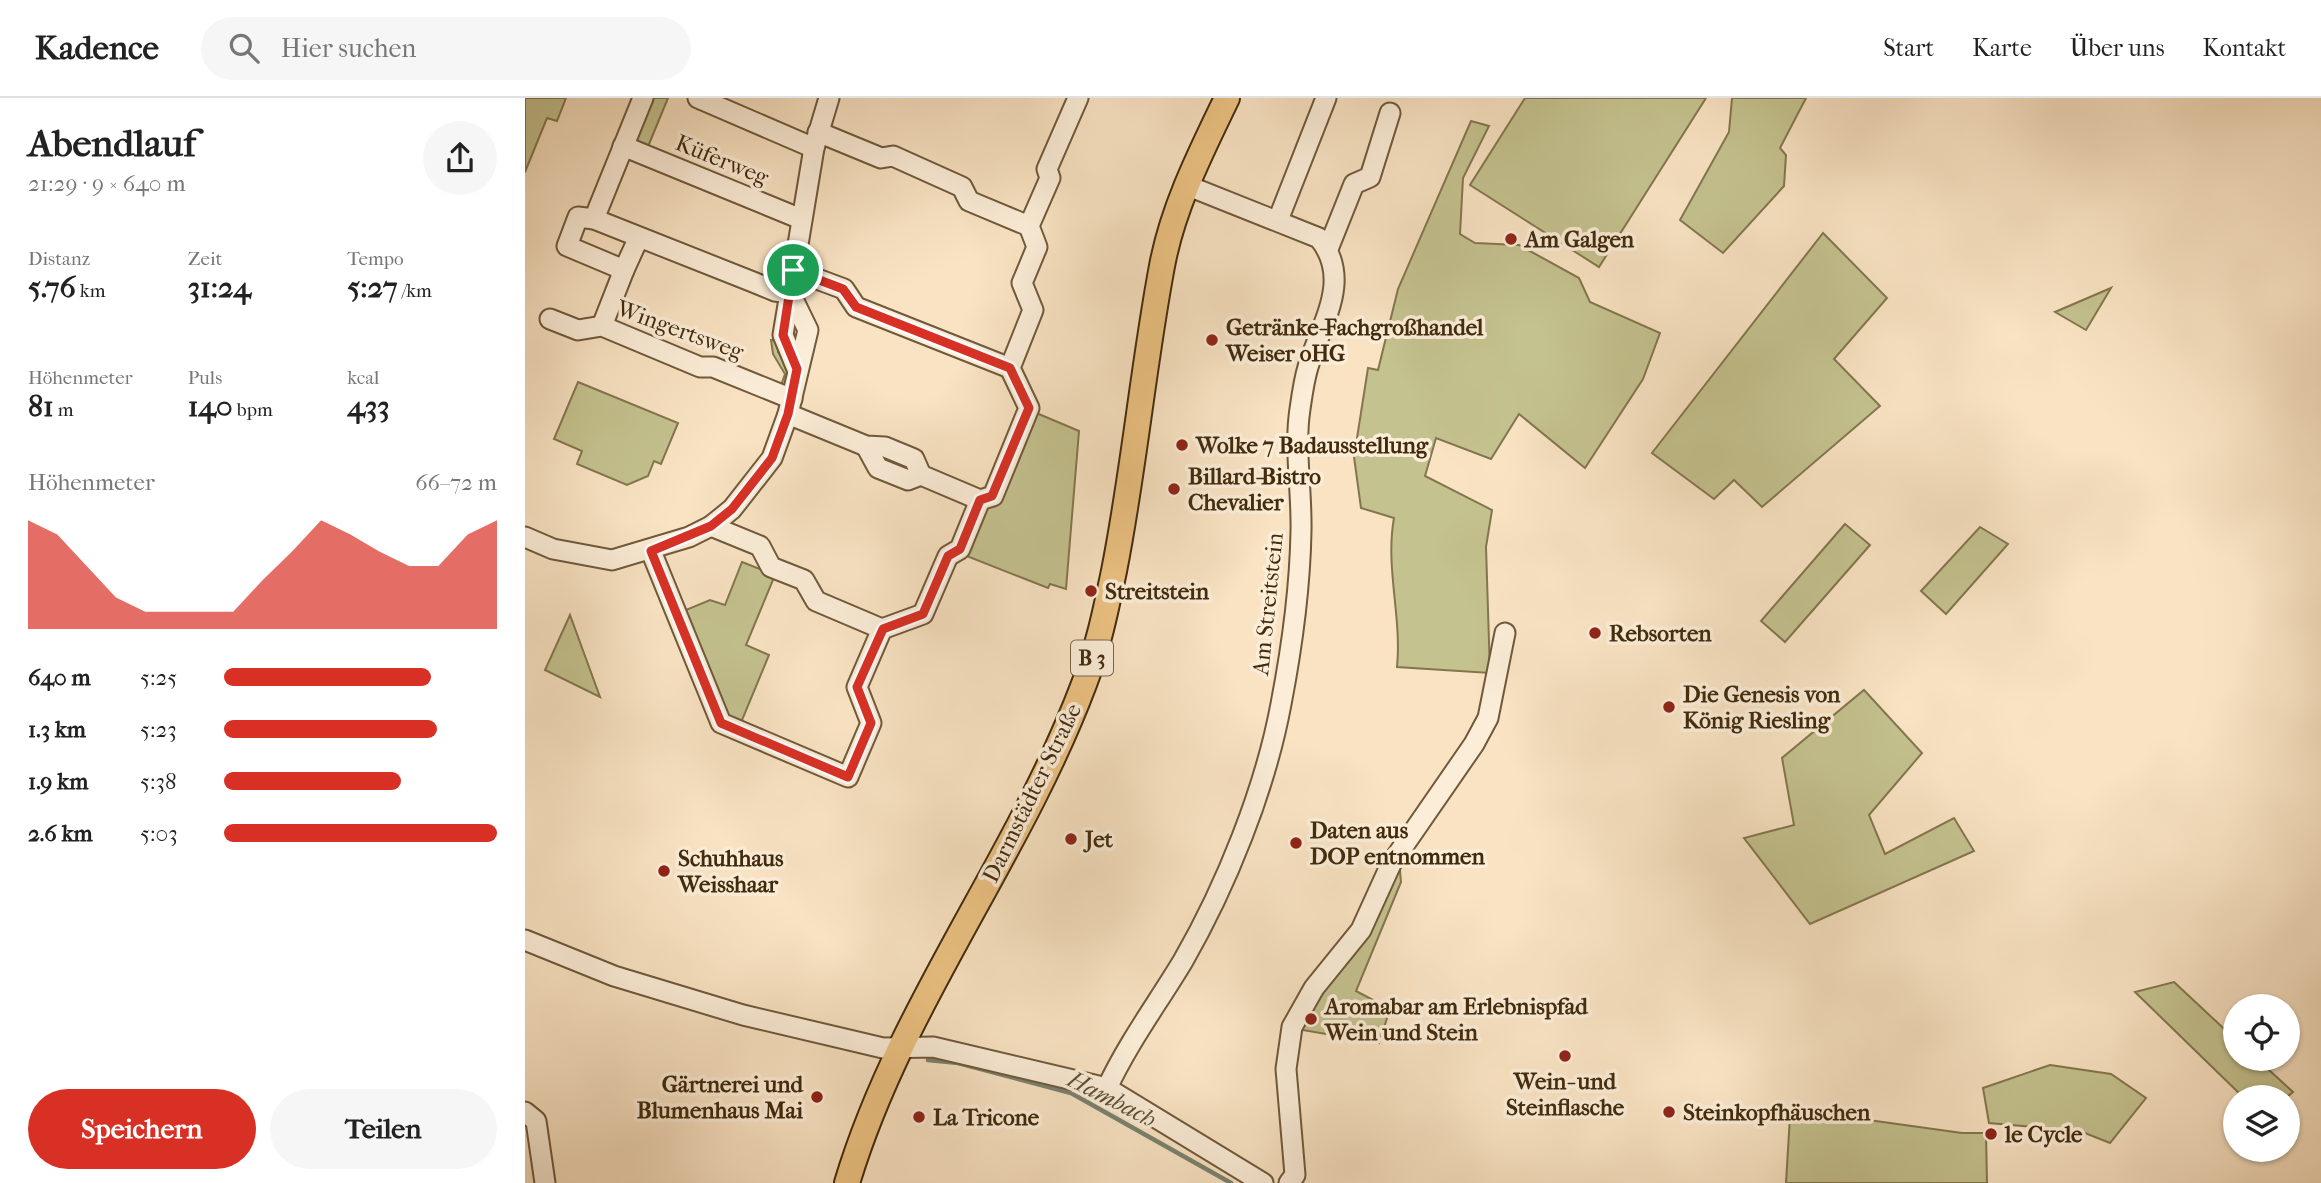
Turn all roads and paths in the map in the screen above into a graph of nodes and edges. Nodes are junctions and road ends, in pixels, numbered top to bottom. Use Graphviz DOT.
graph roads {
  1 [pos="643,98"];
  2 [pos="698,98"];
  3 [pos="829,98"];
  4 [pos="1227,98"];
  5 [pos="1326,98"];
  6 [pos="1074,101"];
  7 [pos="1390,113"];
  8 [pos="816,140"];
  9 [pos="623,146"];
  10 [pos="1186,186"];
  11 [pos="594,219"];
  12 [pos="801,219"];
  13 [pos="1278,220"];
  14 [pos="1029,226"];
  15 [pos="639,237"];
  16 [pos="1328,249"];
  17 [pos="624,270"];
  18 [pos="793,270"];
  19 [pos="790,293"];
  20 [pos="550,319"];
  21 [pos="602,326"];
  22 [pos="1010,368"];
  23 [pos="790,406"];
  24 [pos="980,500"];
  25 [pos="711,526"];
  26 [pos="525,537"];
  27 [pos="651,551"];
  28 [pos="883,629"];
  29 [pos="1505,632"];
  30 [pos="525,940"];
  31 [pos="899,1048"];
  32 [pos="1107,1088"];
  33 [pos="531,1117"];
  34 [pos="1292,1179"];
  35 [pos="545,1183"];
  36 [pos="846,1183"];
  37 [pos="1263,1183"];
  1 -- 9 [label="street"];
  2 -- 8 [label="street"];
  3 -- 8 [label="street"];
  4 -- 10 [label="main road, Darmstädter Straße / B 3"];
  5 -- 13 [label="street"];
  6 -- 14 [label="street"];
  7 -- 16 [label="street"];
  8 -- 12 [label="street"];
  8 -- 14 [label="street"];
  9 -- 11 [label="street"];
  9 -- 12 [label="street, Küferweg"];
  10 -- 13 [label="street"];
  10 -- 31 [label="main road, Darmstädter Straße / B 3"];
  11 -- 15 [label="street"];
  11 -- 17 [label="street"];
  12 -- 18 [label="street"];
  13 -- 16 [label="street"];
  14 -- 22 [label="street"];
  15 -- 17 [label="street"];
  15 -- 19 [label="street"];
  16 -- 32 [label="street, Am Streitstein"];
  17 -- 21 [label="street"];
  18 -- 19 [label="street"];
  18 -- 22 [label="street"];
  19 -- 23 [label="street"];
  20 -- 21 [label="street, Wingertsweg"];
  21 -- 23 [label="street, Wingertsweg"];
  22 -- 24 [label="street"];
  23 -- 24 [label="street, Wingertsweg"];
  23 -- 25 [label="street"];
  24 -- 28 [label="street"];
  25 -- 27 [label="street"];
  25 -- 28 [label="street"];
  26 -- 27 [label="street"];
  27 -- 28 [label="street"];
  29 -- 34 [label="street"];
  30 -- 31 [label="street"];
  31 -- 32 [label="street"];
  31 -- 36 [label="main road, Darmstädter Straße / B 3"];
  32 -- 37 [label="street"];
  33 -- 35 [label="street"];
}
